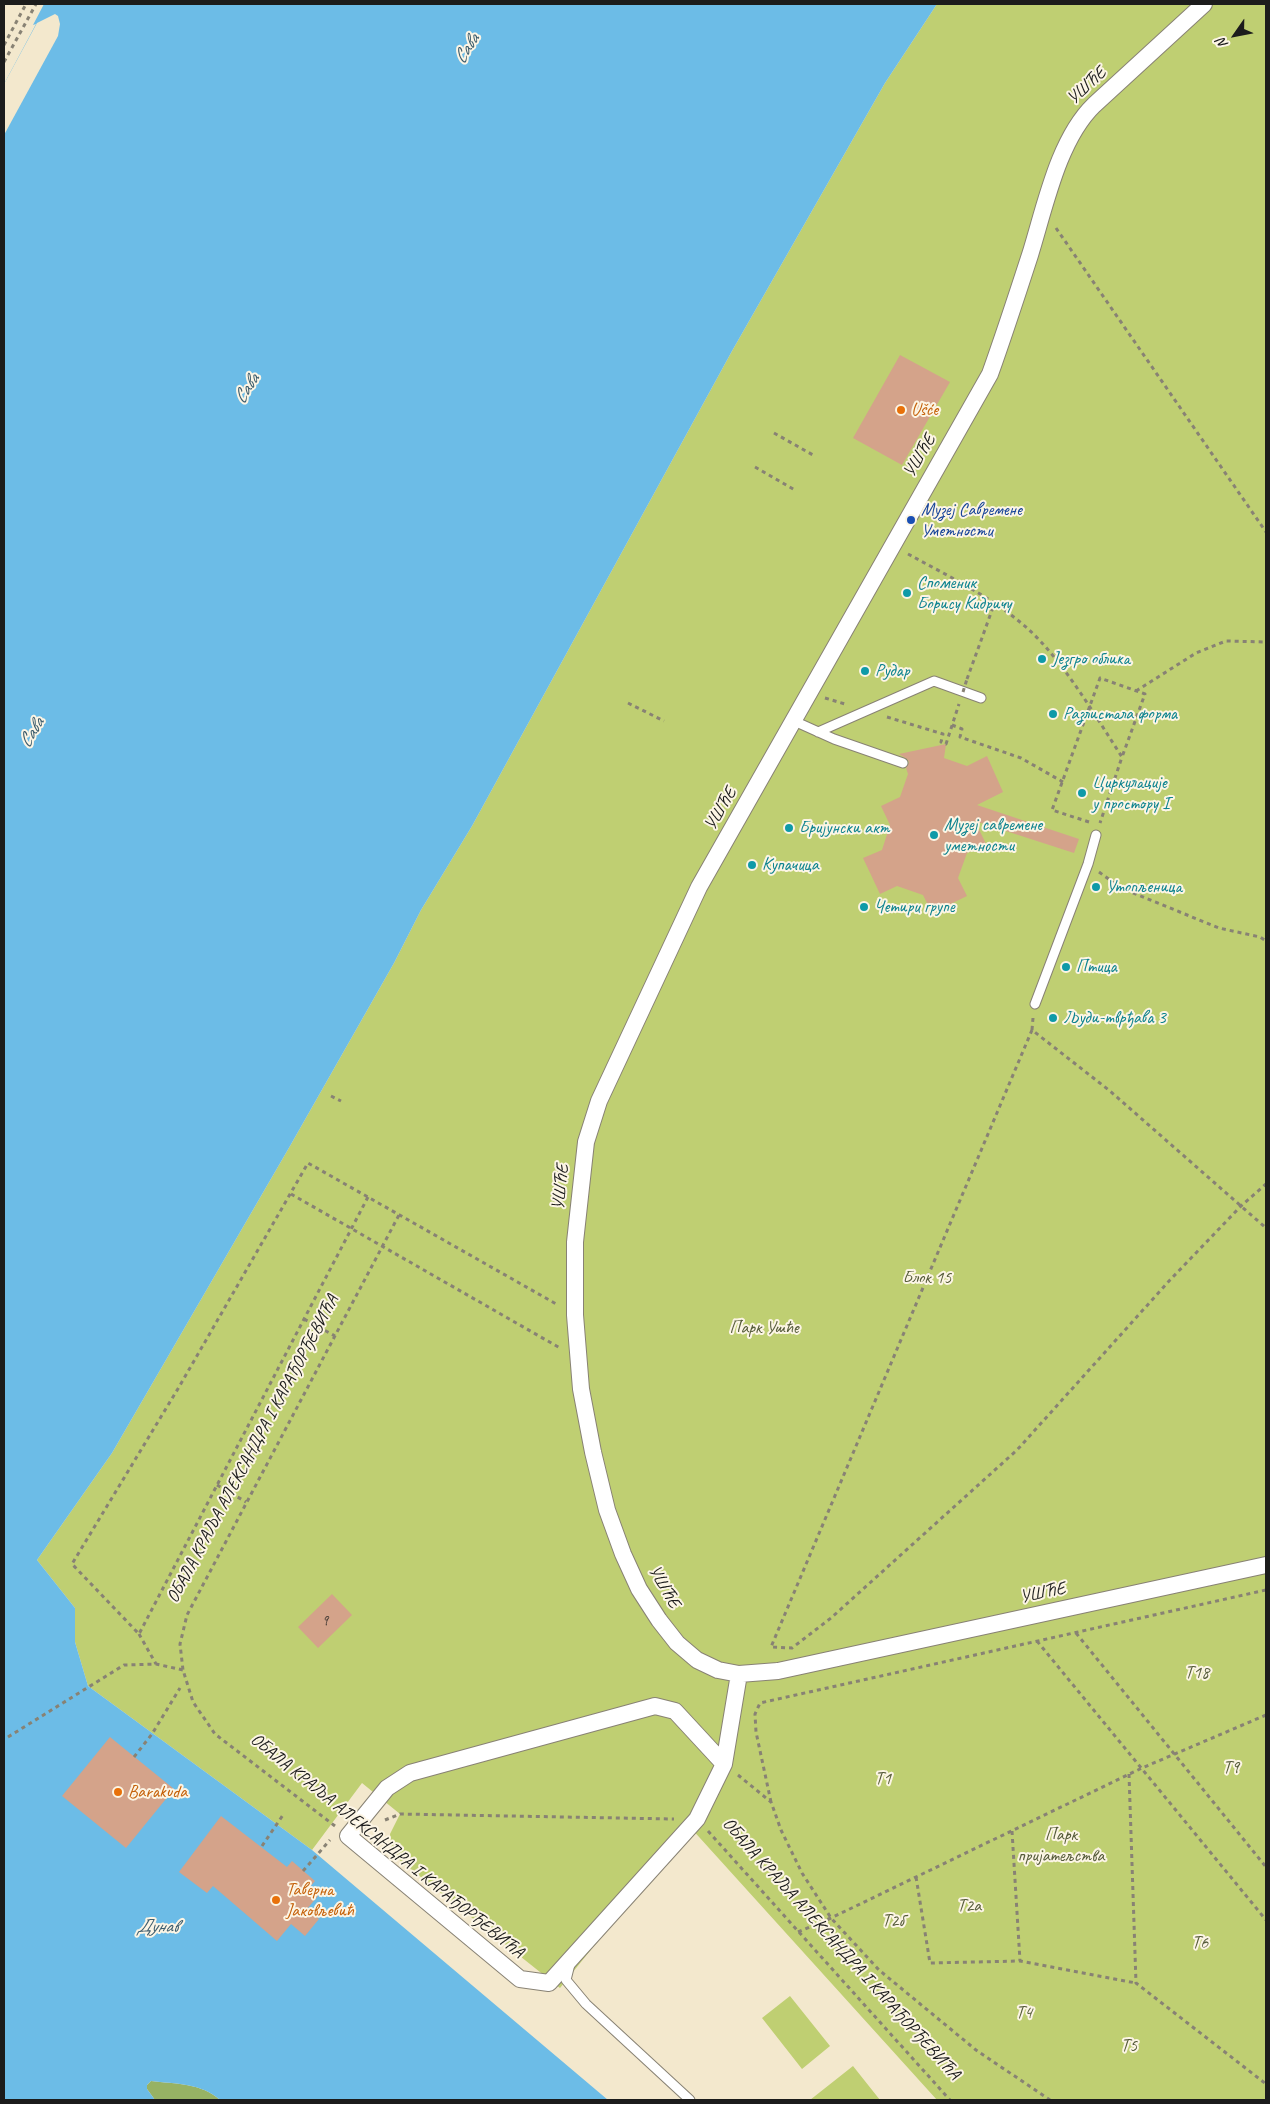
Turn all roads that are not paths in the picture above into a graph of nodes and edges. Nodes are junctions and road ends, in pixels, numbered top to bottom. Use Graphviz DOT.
graph roads {
  1 [pos="1204,4"];
  2 [pos="981,698"];
  3 [pos="794,721"];
  4 [pos="818,732"];
  5 [pos="903,763"];
  6 [pos="1096,835"];
  7 [pos="1035,1004"];
  8 [pos="1266,1565"];
  9 [pos="739,1674"];
  10 [pos="724,1764"];
  11 [pos="571,1959"];
  12 [pos="690,2100"];
  1 -- 3 [label="street, УШЋЕ"];
  2 -- 4 [label="lane"];
  3 -- 4 [label="lane"];
  3 -- 9 [label="street, УШЋЕ"];
  4 -- 5 [label="lane"];
  6 -- 7 [label="lane"];
  8 -- 9 [label="street, УШЋЕ"];
  9 -- 10 [label="street"];
  10 -- 11 [label="street, ОБАЛА КРАЉА АЛЕКСАНДРА I КАРАЂОРЂЕВИЋА"];
  10 -- 11 [label="street, ОБАЛА КРАЉА АЛЕКСАНДРА I КАРАЂОРЂЕВИЋА"];
  11 -- 12 [label="lane"];
}
